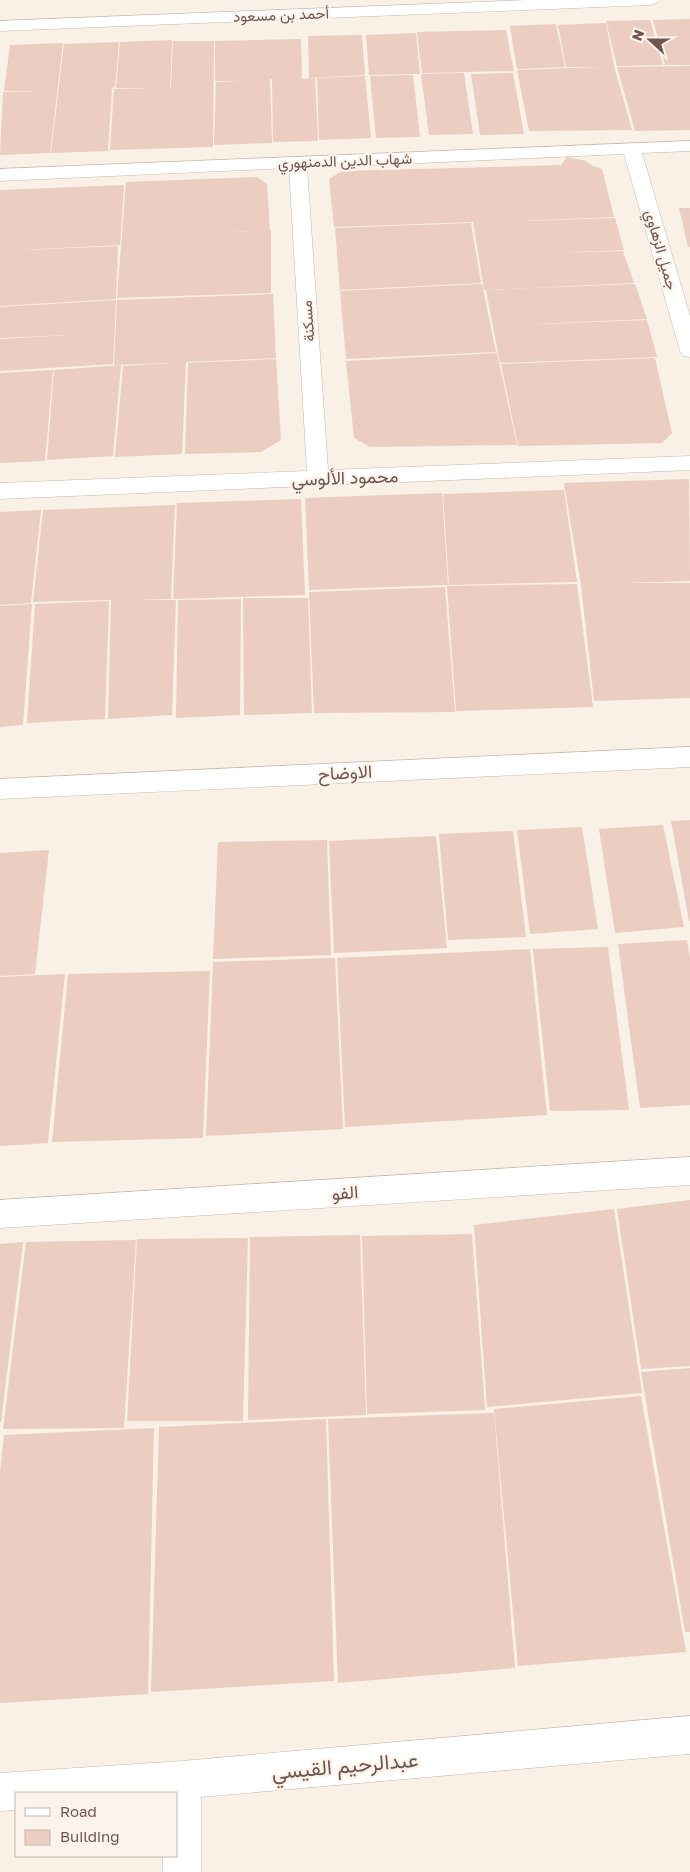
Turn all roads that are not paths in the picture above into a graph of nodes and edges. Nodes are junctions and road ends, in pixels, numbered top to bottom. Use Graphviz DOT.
graph roads {
  1 [pos="651,0"];
  2 [pos="310,7"];
  3 [pos="0,26"];
  4 [pos="690,146"];
  5 [pos="632,149"];
  6 [pos="298,163"];
  7 [pos="0,175"];
  8 [pos="690,351"];
  9 [pos="690,464"];
  10 [pos="318,479"];
  11 [pos="0,492"];
  12 [pos="690,757"];
  13 [pos="0,789"];
  14 [pos="690,1172"];
  15 [pos="0,1214"];
  16 [pos="690,1735"];
  17 [pos="182,1780"];
  18 [pos="0,1792"];
  19 [pos="182,1872"];
  1 -- 2 [label="street, أحمد بن مسعود"];
  2 -- 3 [label="street, أحمد بن مسعود"];
  4 -- 5 [label="street, شهاب الدين الدمنهوري"];
  5 -- 6 [label="street, شهاب الدين الدمنهوري"];
  5 -- 8 [label="street, جميل الزهاوي"];
  6 -- 7 [label="street, شهاب الدين الدمنهوري"];
  6 -- 10 [label="street, مسكنة"];
  9 -- 10 [label="street, محمود الألوسي"];
  10 -- 11 [label="street, محمود الألوسي"];
  12 -- 13 [label="street, الاوضاح"];
  14 -- 15 [label="street, الفو"];
  16 -- 17 [label="street, عبدالرحيم القيسي"];
  17 -- 18 [label="street, عبدالرحيم القيسي"];
  17 -- 19 [label="street"];
}
